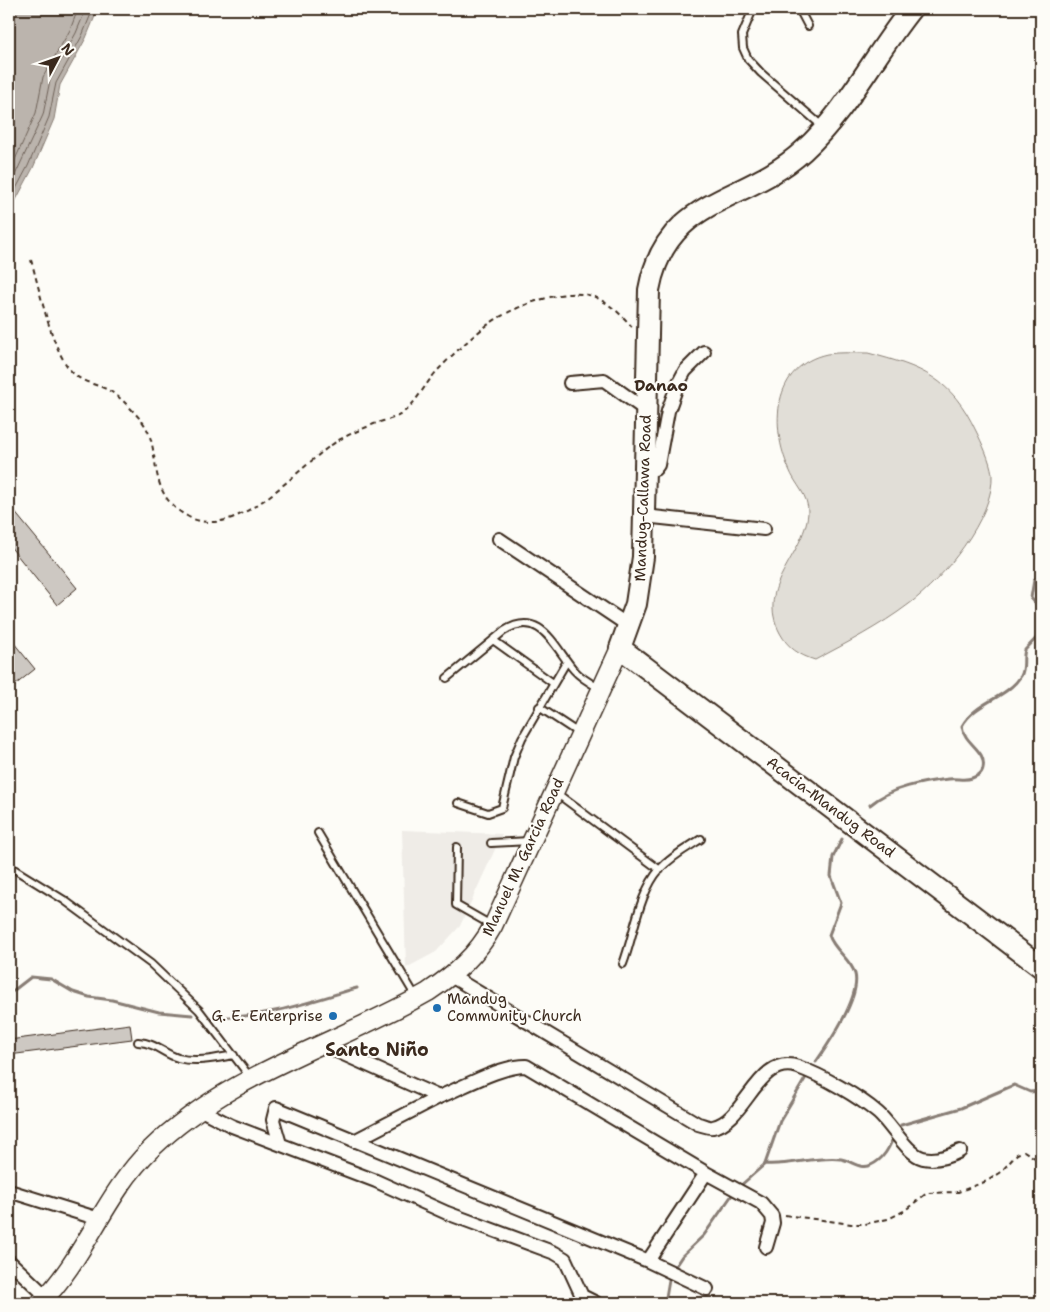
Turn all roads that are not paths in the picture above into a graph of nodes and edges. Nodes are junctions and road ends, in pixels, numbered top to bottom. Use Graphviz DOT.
graph roads {
  1 [pos="753,9"];
  2 [pos="799,9"];
  3 [pos="911,9"];
  4 [pos="808,26"];
  5 [pos="824,127"];
  6 [pos="704,352"];
  7 [pos="570,383"];
  8 [pos="647,407"];
  9 [pos="646,471"];
  10 [pos="644,516"];
  11 [pos="764,529"];
  12 [pos="499,539"];
  13 [pos="629,626"];
  14 [pos="493,640"];
  15 [pos="620,648"];
  16 [pos="566,661"];
  17 [pos="447,678"];
  18 [pos="553,683"];
  19 [pos="601,689"];
  20 [pos="539,707"];
  21 [pos="580,734"];
  22 [pos="554,791"];
  23 [pos="458,803"];
  24 [pos="318,833"];
  25 [pos="701,839"];
  26 [pos="532,840"];
  27 [pos="490,843"];
  28 [pos="456,847"];
  29 [pos="9,866"];
  30 [pos="660,870"];
  31 [pos="493,926"];
  32 [pos="623,964"];
  33 [pos="1041,967"];
  34 [pos="451,976"];
  35 [pos="416,998"];
  36 [pos="138,1042"];
  37 [pos="322,1044"];
  38 [pos="234,1055"];
  39 [pos="251,1079"];
  40 [pos="440,1097"];
  41 [pos="199,1109"];
  42 [pos="354,1141"];
  43 [pos="280,1144"];
  44 [pos="960,1151"];
  45 [pos="706,1173"];
  46 [pos="9,1191"];
  47 [pos="99,1219"];
  48 [pos="766,1247"];
  49 [pos="648,1260"];
  50 [pos="9,1261"];
  51 [pos="707,1289"];
  52 [pos="44,1300"];
  53 [pos="596,1303"];
  1 -- 5 [label="lane"];
  2 -- 4 [label="lane"];
  3 -- 5 [label="main road, Mandug-Callawa Road"];
  5 -- 8 [label="main road, Mandug-Callawa Road"];
  6 -- 9 [label="street"];
  7 -- 8 [label="street"];
  8 -- 9 [label="main road, Mandug-Callawa Road"];
  9 -- 10 [label="main road, Mandug-Callawa Road"];
  10 -- 11 [label="street"];
  10 -- 13 [label="main road, Mandug-Callawa Road"];
  12 -- 13 [label="street"];
  13 -- 15 [label="main road, Mandug-Callawa Road"];
  14 -- 16 [label="lane"];
  14 -- 17 [label="lane"];
  14 -- 18 [label="lane"];
  15 -- 19 [label="main road, Manuel M. Garcia Road"];
  15 -- 33 [label="main road, Acacia-Mandug Road"];
  16 -- 18 [label="lane"];
  16 -- 19 [label="lane"];
  18 -- 20 [label="lane"];
  19 -- 21 [label="main road, Manuel M. Garcia Road"];
  20 -- 21 [label="lane"];
  20 -- 23 [label="lane"];
  21 -- 22 [label="main road, Manuel M. Garcia Road"];
  22 -- 26 [label="main road, Manuel M. Garcia Road"];
  22 -- 30 [label="lane"];
  24 -- 35 [label="lane"];
  25 -- 30 [label="lane"];
  26 -- 27 [label="lane"];
  26 -- 31 [label="main road, Manuel M. Garcia Road"];
  28 -- 31 [label="lane"];
  29 -- 38 [label="lane"];
  30 -- 32 [label="lane"];
  31 -- 34 [label="main road, Manuel M. Garcia Road"];
  34 -- 35 [label="main road, Manuel M. Garcia Road"];
  34 -- 44 [label="street"];
  35 -- 37 [label="main road, Manuel M. Garcia Road"];
  36 -- 38 [label="lane"];
  37 -- 39 [label="main road, Manuel M. Garcia Road"];
  37 -- 40 [label="street"];
  38 -- 39 [label="lane"];
  39 -- 41 [label="main road, Manuel M. Garcia Road"];
  40 -- 42 [label="street"];
  40 -- 45 [label="street"];
  41 -- 43 [label="street"];
  41 -- 47 [label="main road, Manuel M. Garcia Road"];
  42 -- 43 [label="street"];
  42 -- 49 [label="street"];
  43 -- 53 [label="street"];
  45 -- 48 [label="street"];
  45 -- 49 [label="street"];
  46 -- 47 [label="street"];
  47 -- 52 [label="main road, Manuel M. Garcia Road"];
  49 -- 51 [label="street"];
  50 -- 52 [label="street"];
}
